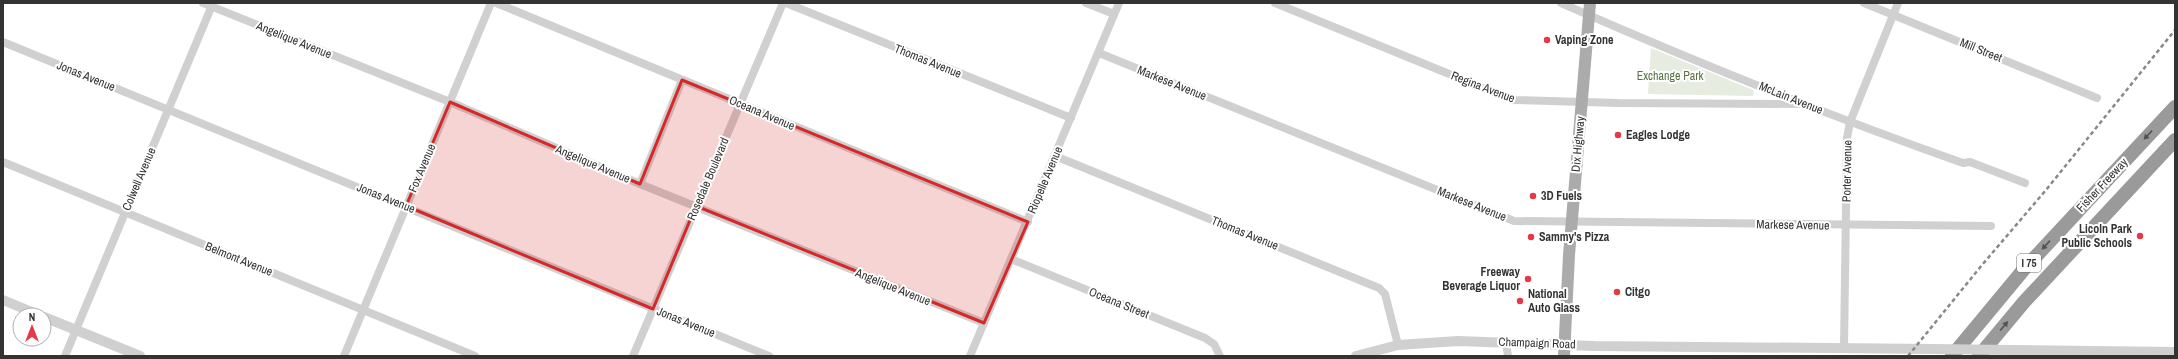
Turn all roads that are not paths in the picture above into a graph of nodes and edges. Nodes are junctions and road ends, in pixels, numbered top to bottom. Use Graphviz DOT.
graph roads {
  1 [pos="203,3"];
  2 [pos="491,3"];
  3 [pos="496,3"];
  4 [pos="783,3"];
  5 [pos="786,3"];
  6 [pos="1086,3"];
  7 [pos="1119,3"];
  8 [pos="1275,3"];
  9 [pos="1561,3"];
  10 [pos="1864,3"];
  11 [pos="1898,3"];
  12 [pos="212,5"];
  13 [pos="1589,9"];
  14 [pos="1114,14"];
  15 [pos="1893,15"];
  16 [pos="3,42"];
  17 [pos="1099,53"];
  18 [pos="682,80"];
  19 [pos="2097,98"];
  20 [pos="450,102"];
  21 [pos="1581,103"];
  22 [pos="740,104"];
  23 [pos="1802,104"];
  24 [pos="2175,107"];
  25 [pos="168,110"];
  26 [pos="1071,118"];
  27 [pos="1850,122"];
  28 [pos="2175,140"];
  29 [pos="1055,156"];
  30 [pos="3,162"];
  31 [pos="2025,183"];
  32 [pos="640,184"];
  33 [pos="406,206"];
  34 [pos="696,206"];
  35 [pos="125,212"];
  36 [pos="1028,222"];
  37 [pos="1571,222"];
  38 [pos="1846,226"];
  39 [pos="1991,226"];
  40 [pos="1011,259"];
  41 [pos="3,300"];
  42 [pos="20,307"];
  43 [pos="653,309"];
  44 [pos="363,310"];
  45 [pos="52,320"];
  46 [pos="984,323"];
  47 [pos="76,330"];
  48 [pos="1506,342"];
  49 [pos="1398,345"];
  50 [pos="1844,348"];
  51 [pos="1564,350"];
  52 [pos="2175,352"];
  53 [pos="65,356"];
  54 [pos="140,356"];
  55 [pos="344,356"];
  56 [pos="475,356"];
  57 [pos="633,356"];
  58 [pos="769,356"];
  59 [pos="970,356"];
  60 [pos="1220,356"];
  61 [pos="1356,356"];
  62 [pos="1507,356"];
  63 [pos="1952,356"];
  64 [pos="1979,356"];
  1 -- 12 [label="street, Angelique Avenue"];
  2 -- 20 [label="street, Fox Avenue"];
  3 -- 18 [label="street, Oceana Avenue"];
  4 -- 22 [label="street, Rosedale Boulevard"];
  5 -- 26 [label="street, Thomas Avenue"];
  6 -- 14 [label="street"];
  7 -- 14 [label="street, Riopelle Avenue"];
  8 -- 21 [label="street, Regina Avenue"];
  9 -- 13 [label="street, McLain Avenue"];
  10 -- 15 [label="street, Mill Street"];
  11 -- 15 [label="street, Porter Avenue"];
  12 -- 20 [label="street, Angelique Avenue"];
  12 -- 25 [label="street, Colwell Avenue"];
  13 -- 21 [label="main road, Dix Highway"];
  13 -- 23 [label="street, McLain Avenue"];
  14 -- 17 [label="street, Riopelle Avenue"];
  15 -- 19 [label="street, Mill Street"];
  15 -- 27 [label="street, Porter Avenue"];
  16 -- 25 [label="street, Jonas Avenue"];
  17 -- 26 [label="street, Riopelle Avenue"];
  17 -- 37 [label="street, Markese Avenue"];
  18 -- 22 [label="street, Oceana Avenue"];
  18 -- 32 [label="street"];
  20 -- 32 [label="street, Angelique Avenue"];
  20 -- 33 [label="street, Fox Avenue"];
  21 -- 23 [label="street, Regina Avenue"];
  21 -- 37 [label="main road, Dix Highway"];
  22 -- 34 [label="street, Rosedale Boulevard"];
  22 -- 36 [label="street, Oceana Avenue"];
  23 -- 27 [label="street, McLain Avenue"];
  24 -- 63 [label="highway, Fisher Freeway / I 75, one-way"];
  25 -- 33 [label="street, Jonas Avenue"];
  25 -- 35 [label="street, Colwell Avenue"];
  26 -- 29 [label="street, Riopelle Avenue"];
  27 -- 31 [label="street, McLain Avenue"];
  27 -- 38 [label="street, Porter Avenue"];
  64 -- 28 [label="highway, Fisher Freeway / I 75, one-way"];
  29 -- 36 [label="street, Riopelle Avenue"];
  29 -- 49 [label="street, Thomas Avenue"];
  30 -- 35 [label="street, Belmont Avenue"];
  32 -- 34 [label="street, Angelique Avenue"];
  33 -- 43 [label="street, Jonas Avenue"];
  33 -- 44 [label="street, Fox Avenue"];
  34 -- 43 [label="street, Rosedale Boulevard"];
  34 -- 46 [label="street, Angelique Avenue"];
  35 -- 44 [label="street, Belmont Avenue"];
  35 -- 47 [label="street, Colwell Avenue"];
  36 -- 40 [label="street, Riopelle Avenue"];
  37 -- 38 [label="street, Markese Avenue"];
  37 -- 51 [label="main road, Dix Highway"];
  38 -- 39 [label="street, Markese Avenue"];
  38 -- 50 [label="street, Porter Avenue"];
  40 -- 46 [label="street, Riopelle Avenue"];
  40 -- 60 [label="street, Oceana Street"];
  41 -- 42 [label="street"];
  43 -- 57 [label="street, Rosedale Boulevard"];
  43 -- 58 [label="street, Jonas Avenue"];
  44 -- 55 [label="street, Fox Avenue"];
  44 -- 56 [label="street, Belmont Avenue"];
  45 -- 47 [label="street"];
  46 -- 59 [label="street, Riopelle Avenue"];
  47 -- 53 [label="street, Colwell Avenue"];
  47 -- 54 [label="street"];
  48 -- 49 [label="street, Champaign Road"];
  48 -- 51 [label="street, Champaign Road"];
  48 -- 62 [label="street"];
  49 -- 61 [label="street, Champaign Road"];
  50 -- 51 [label="street, Champaign Road"];
  50 -- 52 [label="street, Champaign Road, bridge"];
}
